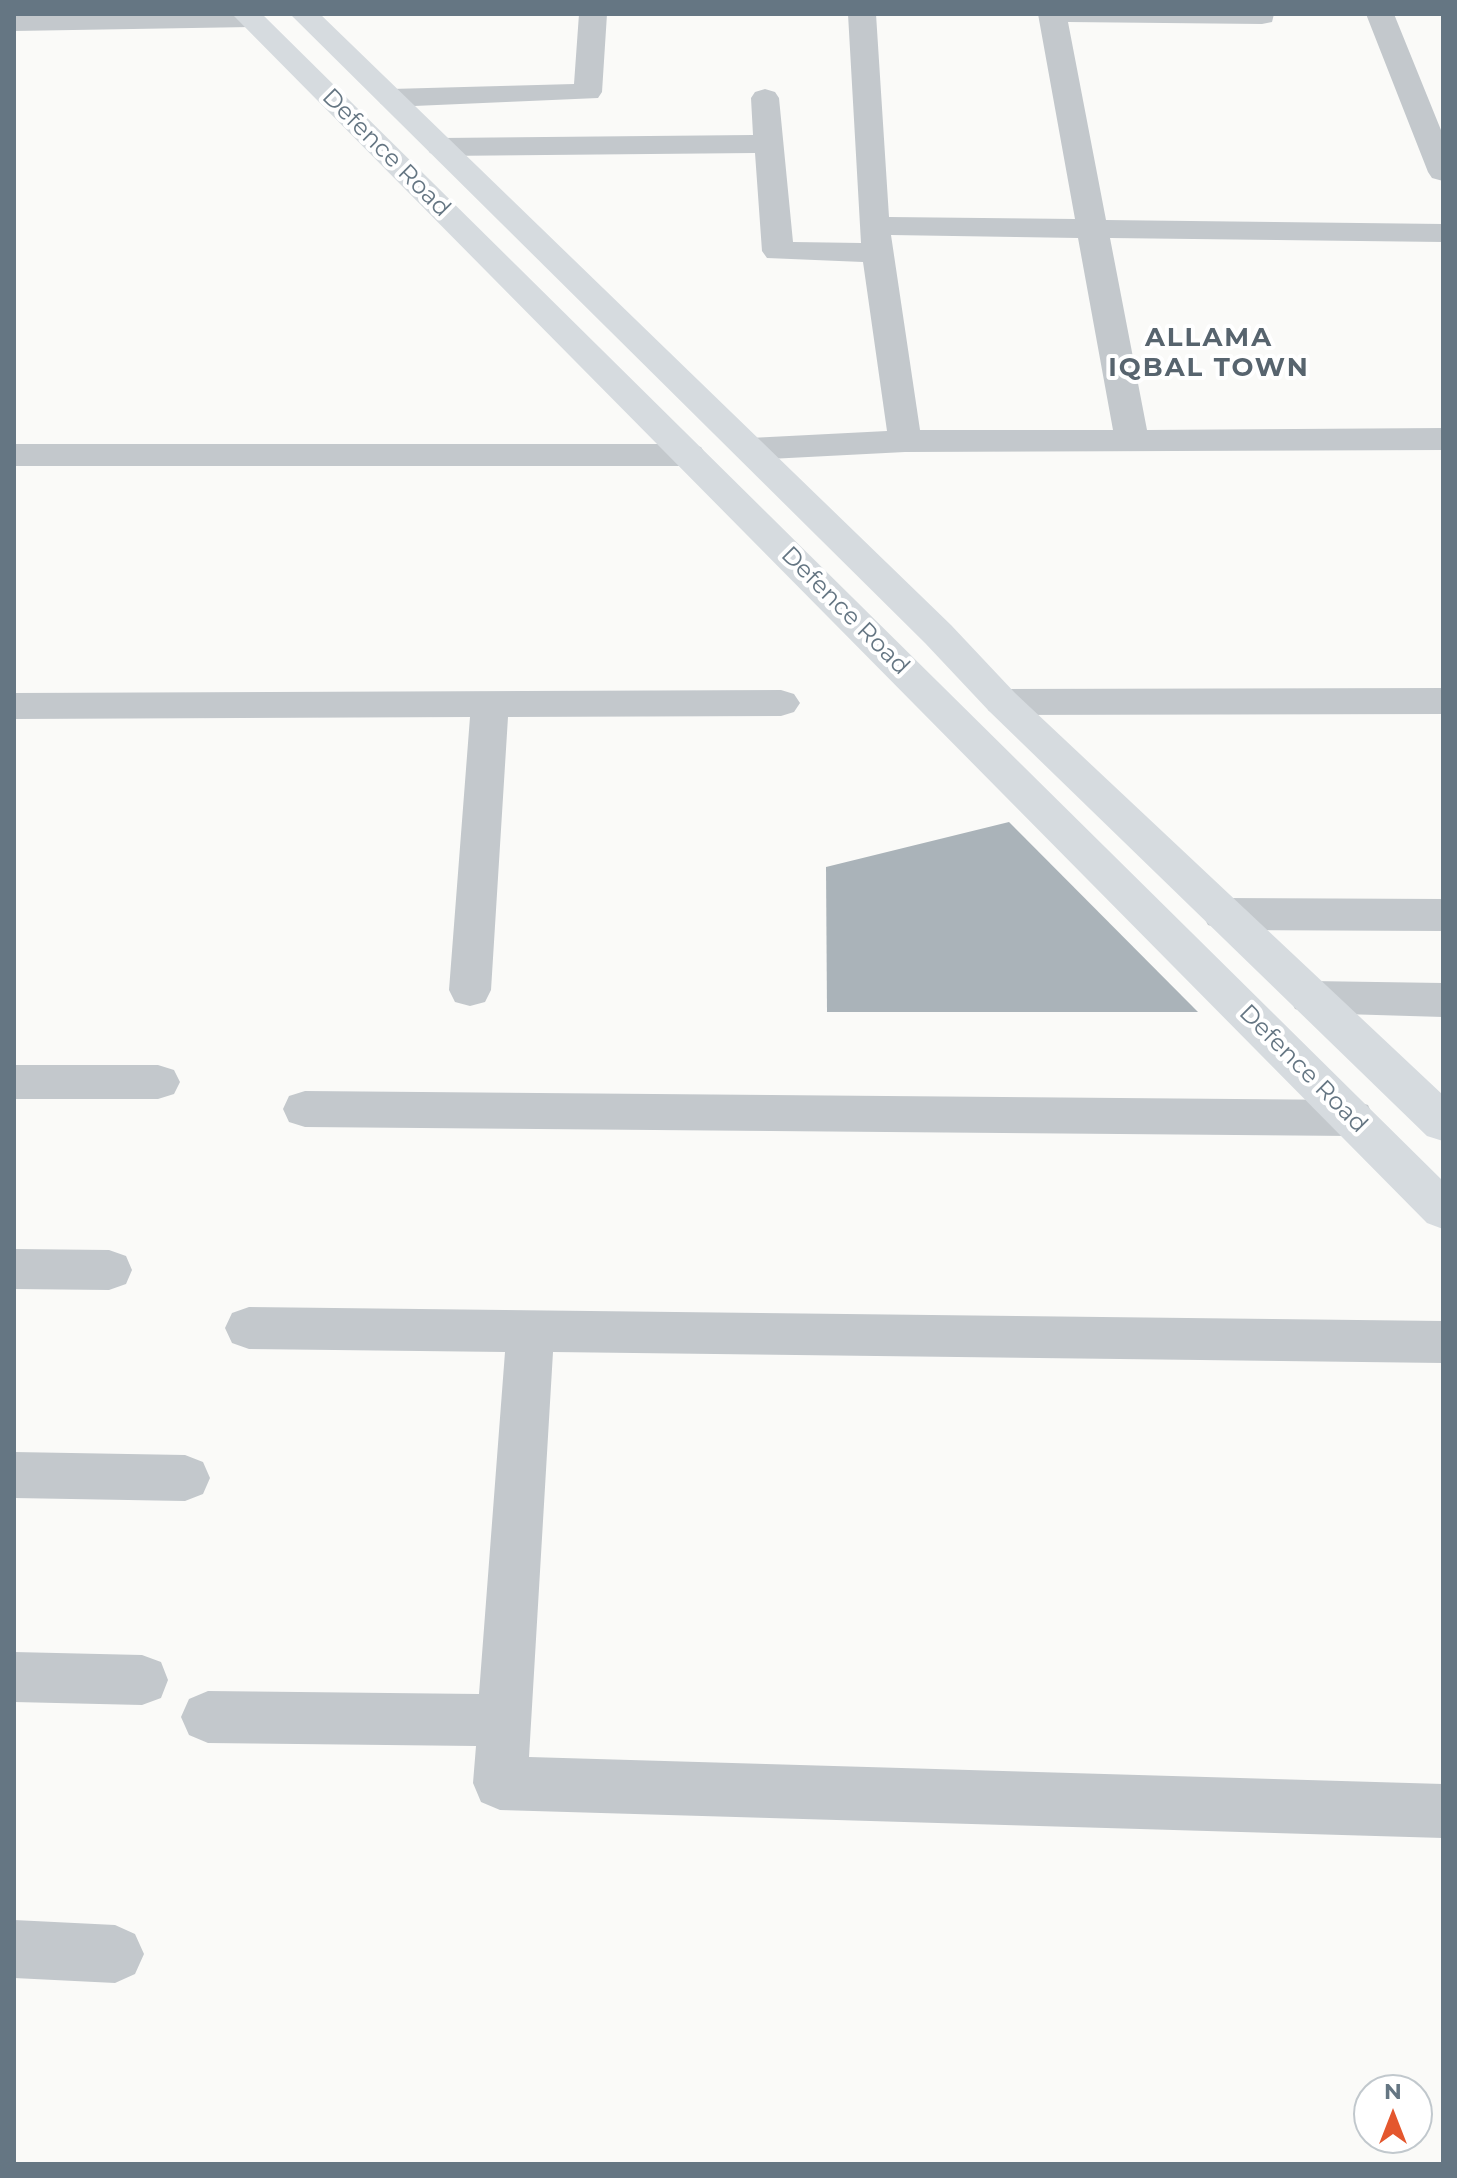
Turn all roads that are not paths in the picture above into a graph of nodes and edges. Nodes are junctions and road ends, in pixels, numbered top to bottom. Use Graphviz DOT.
graph roads {
  1 [pos="304,14"];
  2 [pos="593,14"];
  3 [pos="862,14"];
  4 [pos="1052,14"];
  5 [pos="1380,14"];
  6 [pos="248,16"];
  7 [pos="1262,16"];
  8 [pos="14,23"];
  9 [pos="391,98"];
  10 [pos="765,98"];
  11 [pos="768,144"];
  12 [pos="442,148"];
  13 [pos="396,163"];
  14 [pos="1443,172"];
  15 [pos="1092,229"];
  16 [pos="1443,233"];
  17 [pos="876,239"];
  18 [pos="687,387"];
  19 [pos="643,408"];
  20 [pos="1443,439"];
  21 [pos="1132,440"];
  22 [pos="905,441"];
  23 [pos="750,449"];
  24 [pos="14,455"];
  25 [pos="689,455"];
  26 [pos="785,483"];
  27 [pos="738,504"];
  28 [pos="1443,701"];
  29 [pos="1002,702"];
  30 [pos="781,703"];
  31 [pos="490,704"];
  32 [pos="14,706"];
  33 [pos="1223,914"];
  34 [pos="1443,915"];
  35 [pos="1270,958"];
  36 [pos="1220,986"];
  37 [pos="470,990"];
  38 [pos="1310,997"];
  39 [pos="1443,1000"];
  40 [pos="14,1082"];
  41 [pos="158,1082"];
  42 [pos="305,1109"];
  43 [pos="1352,1118"];
  44 [pos="1443,1123"];
  45 [pos="1443,1210"];
  46 [pos="14,1269"];
  47 [pos="109,1270"];
  48 [pos="249,1328"];
  49 [pos="530,1331"];
  50 [pos="1443,1342"];
  51 [pos="14,1475"];
  52 [pos="185,1478"];
  53 [pos="14,1677"];
  54 [pos="142,1680"];
  55 [pos="208,1717"];
  56 [pos="504,1720"];
  57 [pos="1443,1811"];
  58 [pos="14,1949"];
  59 [pos="115,1954"];
  1 -- 9 [label="main road, Defence Road"];
  2 -- 9 [label="street"];
  3 -- 17 [label="street"];
  4 -- 7 [label="street"];
  4 -- 15 [label="street"];
  5 -- 14 [label="street"];
  6 -- 8 [label="street"];
  6 -- 13 [label="main road, Defence Road"];
  9 -- 12 [label="main road, Defence Road"];
  10 -- 11 [label="street"];
  11 -- 12 [label="street"];
  11 -- 17 [label="street"];
  12 -- 13 [label="main road"];
  12 -- 18 [label="main road, Defence Road"];
  13 -- 19 [label="main road, Defence Road"];
  15 -- 16 [label="street"];
  15 -- 17 [label="street"];
  15 -- 21 [label="street"];
  17 -- 22 [label="street"];
  18 -- 19 [label="main road"];
  18 -- 23 [label="main road, Defence Road"];
  19 -- 25 [label="main road, Defence Road"];
  20 -- 21 [label="street"];
  21 -- 22 [label="street"];
  22 -- 23 [label="street"];
  23 -- 26 [label="main road, Defence Road"];
  24 -- 25 [label="street"];
  25 -- 27 [label="main road, Defence Road"];
  26 -- 27 [label="main road"];
  26 -- 29 [label="main road, Defence Road"];
  27 -- 36 [label="main road, Defence Road"];
  28 -- 29 [label="street"];
  29 -- 33 [label="main road, Defence Road"];
  30 -- 31 [label="street"];
  31 -- 32 [label="street"];
  31 -- 37 [label="street"];
  33 -- 34 [label="street"];
  33 -- 35 [label="main road, Defence Road"];
  35 -- 36 [label="main road"];
  35 -- 38 [label="main road, Defence Road"];
  36 -- 43 [label="main road, Defence Road"];
  38 -- 39 [label="street"];
  38 -- 44 [label="main road, Defence Road"];
  40 -- 41 [label="street"];
  42 -- 43 [label="street"];
  43 -- 45 [label="main road, Defence Road"];
  46 -- 47 [label="street"];
  48 -- 49 [label="street"];
  49 -- 50 [label="street"];
  49 -- 56 [label="street"];
  51 -- 52 [label="street"];
  53 -- 54 [label="street"];
  55 -- 56 [label="street"];
  56 -- 57 [label="street"];
  58 -- 59 [label="street"];
}
